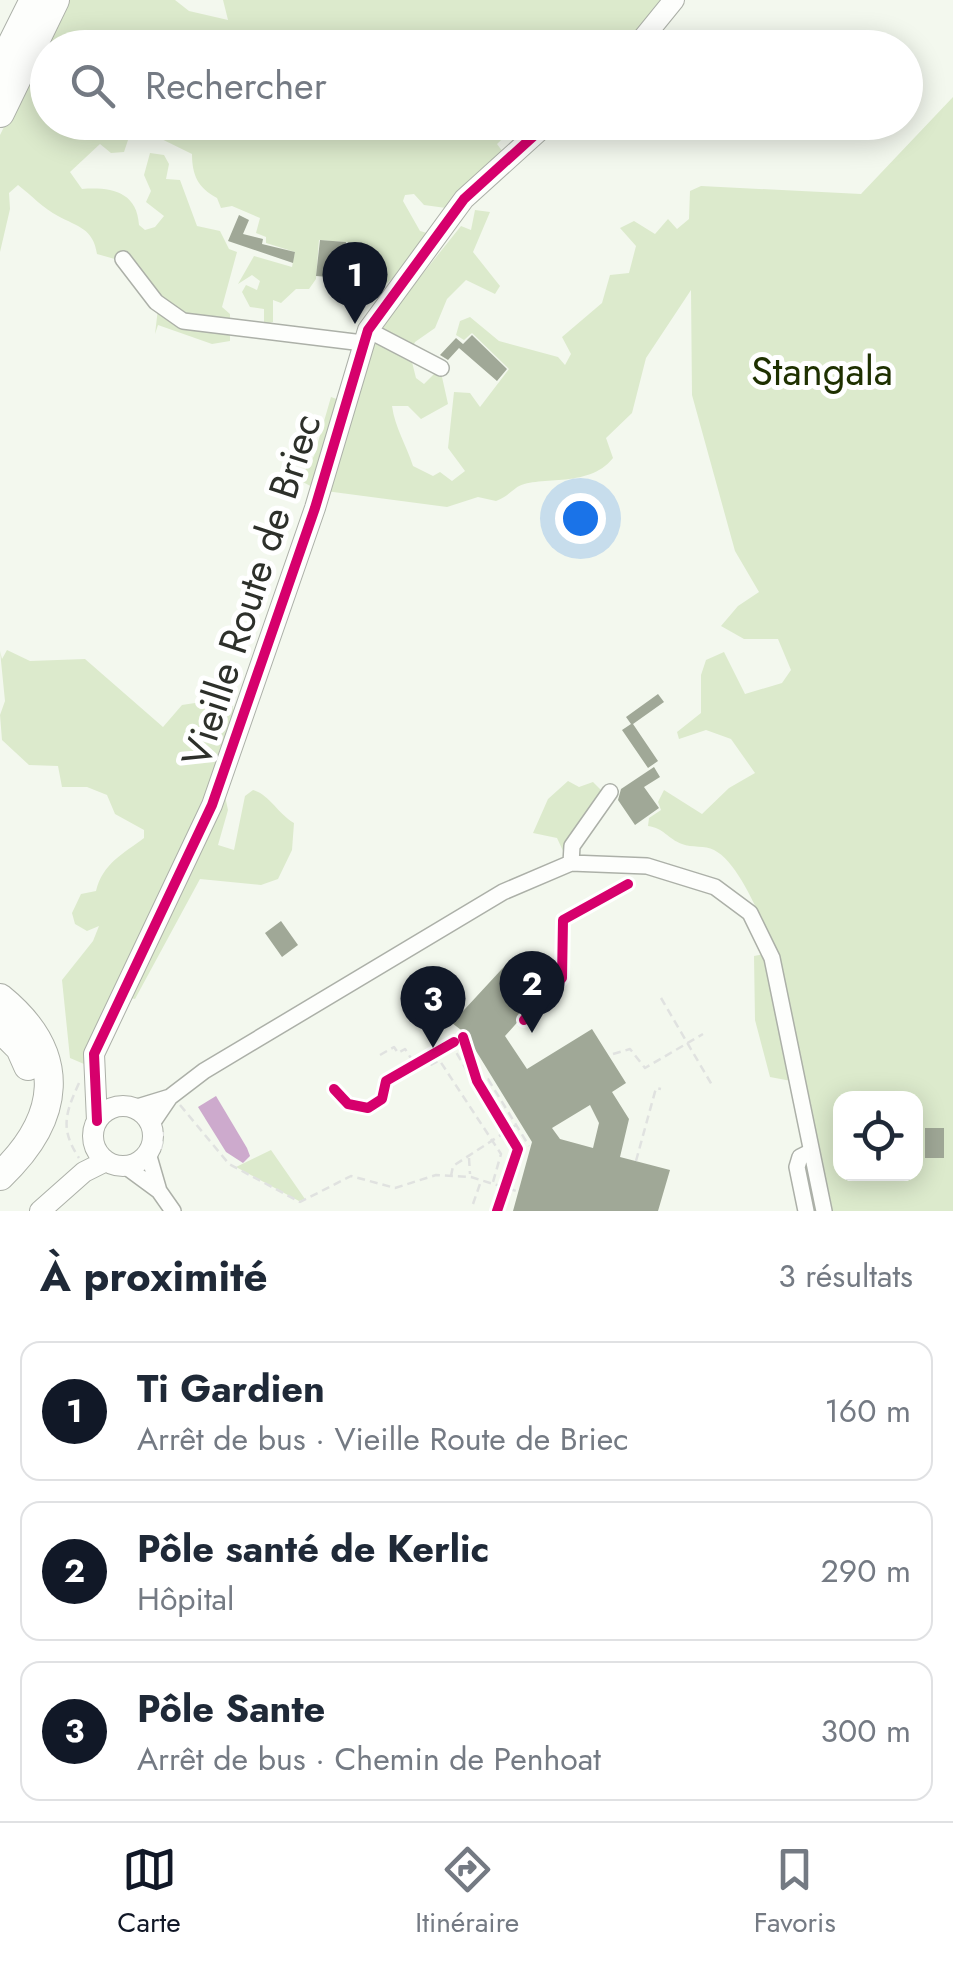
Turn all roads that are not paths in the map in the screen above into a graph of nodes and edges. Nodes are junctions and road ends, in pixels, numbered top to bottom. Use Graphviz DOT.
graph roads {
  1 [pos="34,0"];
  2 [pos="56,0"];
  3 [pos="674,0"];
  4 [pos="41,30"];
  5 [pos="649,30"];
  6 [pos="30,52"];
  7 [pos="0,68"];
  8 [pos="0,112"];
  9 [pos="529,140"];
  10 [pos="123,258"];
  11 [pos="365,336"];
  12 [pos="440,368"];
  13 [pos="610,792"];
  14 [pos="571,862"];
  15 [pos="0,998"];
  16 [pos="0,1028"];
  17 [pos="94,1074"];
  18 [pos="172,1103"];
  19 [pos="129,1107"];
  20 [pos="97,1121"];
  21 [pos="158,1125"];
  22 [pos="810,1152"];
  23 [pos="153,1155"];
  24 [pos="0,1161"];
  25 [pos="100,1166"];
  26 [pos="0,1176"];
  27 [pos="160,1191"];
  28 [pos="40,1211"];
  29 [pos="173,1211"];
  30 [pos="806,1211"];
  31 [pos="824,1211"];
  1 -- 7 [label="highway"];
  2 -- 4 [label="highway"];
  3 -- 5 [label="street"];
  6 -- 8 [label="highway"];
  9 -- 11 [label="street, Vieille Route de Briec"];
  10 -- 11 [label="street"];
  11 -- 12 [label="street"];
  11 -- 17 [label="street, Vieille Route de Briec"];
  13 -- 14 [label="street"];
  14 -- 18 [label="street"];
  14 -- 22 [label="street"];
  15 -- 26 [label="highway"];
  16 -- 24 [label="highway"];
  17 -- 19 [label="street"];
  17 -- 20 [label="street, Vieille Route de Briec"];
  18 -- 19 [label="street"];
  18 -- 21 [label="street"];
  19 -- 20 [label="street"];
  19 -- 21 [label="street"];
  20 -- 25 [label="street, Vieille Route de Briec"];
  21 -- 23 [label="street"];
  22 -- 30 [label="street"];
  22 -- 31 [label="street"];
  23 -- 25 [label="street"];
  23 -- 27 [label="street"];
  25 -- 27 [label="street"];
  25 -- 28 [label="street"];
  27 -- 29 [label="street"];
}
